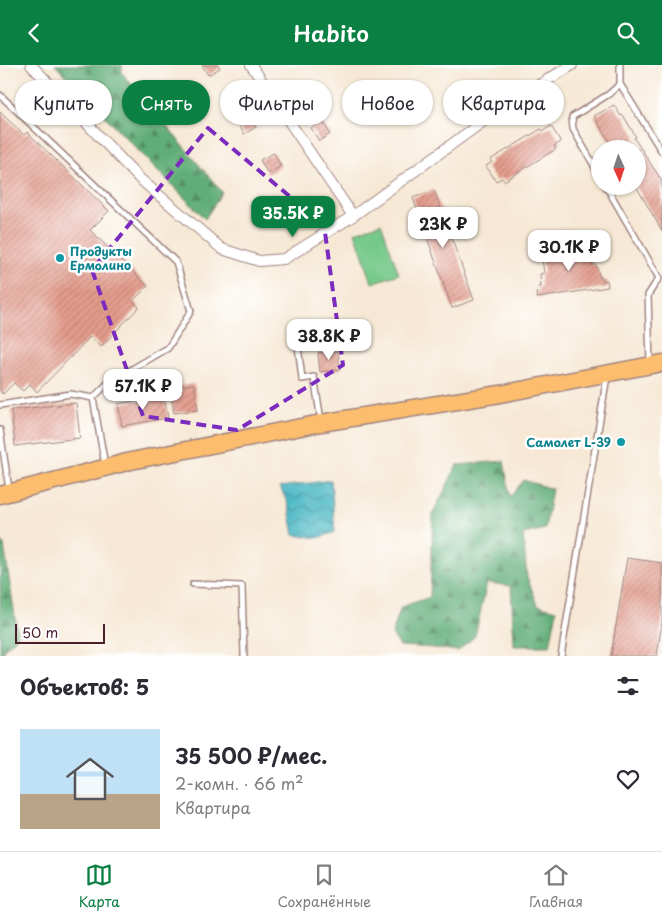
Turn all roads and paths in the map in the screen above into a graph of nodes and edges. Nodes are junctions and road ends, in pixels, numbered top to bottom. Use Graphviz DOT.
graph roads {
  1 [pos="32,65"];
  2 [pos="251,65"];
  3 [pos="572,65"];
  4 [pos="620,65"];
  5 [pos="620,84"];
  6 [pos="0,95"];
  7 [pos="662,152"];
  8 [pos="591,160"];
  9 [pos="611,195"];
  10 [pos="352,216"];
  11 [pos="661,281"];
  12 [pos="320,326"];
  13 [pos="656,365"];
  14 [pos="608,373"];
  15 [pos="93,398"];
  16 [pos="0,405"];
  17 [pos="321,423"];
  18 [pos="0,431"];
  19 [pos="105,468"];
  20 [pos="5,494"];
  21 [pos="193,584"];
  22 [pos="244,656"];
  23 [pos="561,656"];
  1 -- 10 [label="street"];
  2 -- 10 [label="street"];
  3 -- 10 [label="street"];
  4 -- 5 [label="lane"];
  5 -- 7 [label="lane"];
  5 -- 8 [label="lane"];
  6 -- 15 [label="lane"];
  9 -- 11 [label="lane"];
  11 -- 13 [label="lane"];
  12 -- 17 [label="lane"];
  13 -- 14 [label="highway"];
  14 -- 17 [label="highway"];
  14 -- 23 [label="lane"];
  15 -- 16 [label="lane"];
  15 -- 19 [label="lane"];
  17 -- 19 [label="highway"];
  18 -- 20 [label="lane"];
  19 -- 20 [label="highway"];
  21 -- 22 [label="lane"];
}
